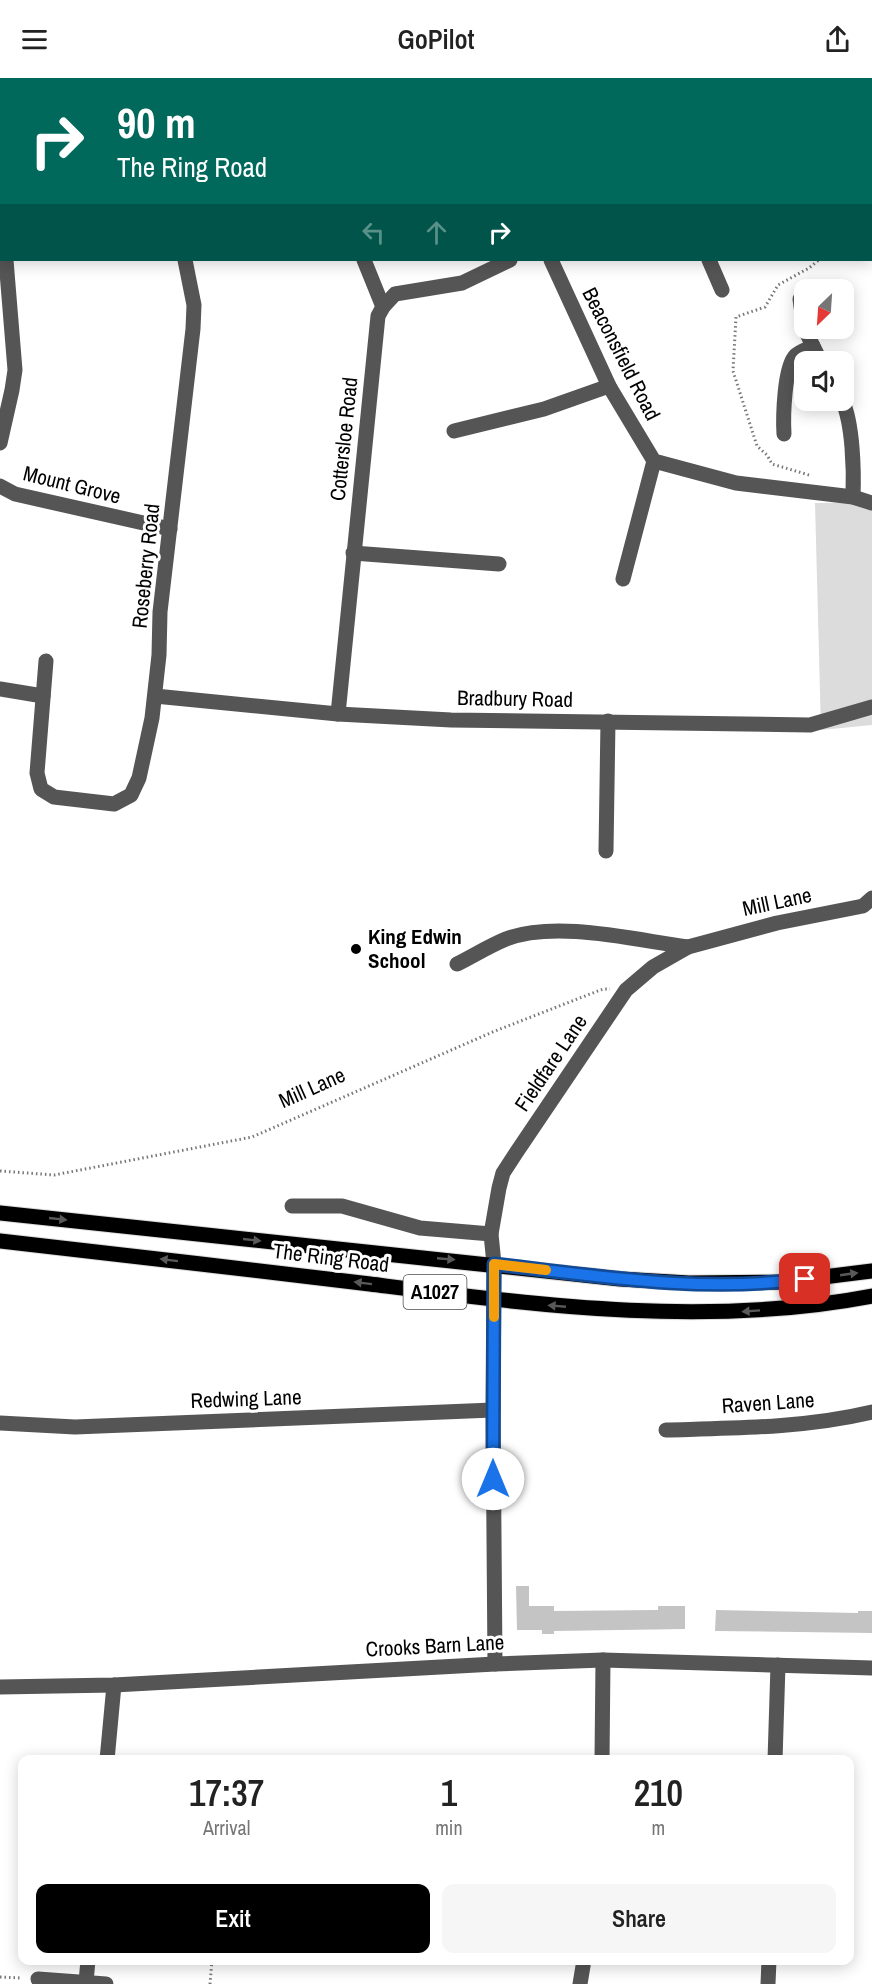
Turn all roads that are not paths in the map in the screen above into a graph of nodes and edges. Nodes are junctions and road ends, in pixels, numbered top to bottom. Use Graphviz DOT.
graph roads {
  1 [pos="6,261"];
  2 [pos="185,261"];
  3 [pos="364,261"];
  4 [pos="508,261"];
  5 [pos="551,261"];
  6 [pos="709,261"];
  7 [pos="722,290"];
  8 [pos="383,307"];
  9 [pos="5,318"];
  10 [pos="810,339"];
  11 [pos="813,346"];
  12 [pos="815,351"];
  13 [pos="609,386"];
  14 [pos="847,411"];
  15 [pos="454,431"];
  16 [pos="784,434"];
  17 [pos="0,443"];
  18 [pos="654,461"];
  19 [pos="0,486"];
  20 [pos="853,497"];
  21 [pos="872,503"];
  22 [pos="170,529"];
  23 [pos="353,553"];
  24 [pos="499,564"];
  25 [pos="623,579"];
  26 [pos="46,661"];
  27 [pos="0,689"];
  28 [pos="43,696"];
  29 [pos="155,696"];
  30 [pos="872,707"];
  31 [pos="338,714"];
  32 [pos="608,721"];
  33 [pos="606,851"];
  34 [pos="872,897"];
  35 [pos="688,947"];
  36 [pos="457,964"];
  37 [pos="292,1206"];
  38 [pos="0,1213"];
  39 [pos="491,1234"];
  40 [pos="0,1241"];
  41 [pos="494,1264"];
  42 [pos="872,1270"];
  43 [pos="872,1296"];
  44 [pos="494,1300"];
  45 [pos="493,1410"];
  46 [pos="872,1412"];
  47 [pos="0,1423"];
  48 [pos="666,1430"];
  49 [pos="603,1660"];
  50 [pos="495,1664"];
  51 [pos="778,1665"];
  52 [pos="872,1668"];
  53 [pos="114,1685"];
  54 [pos="0,1687"];
  55 [pos="107,1755"];
  56 [pos="602,1755"];
  57 [pos="775,1755"];
  58 [pos="88,1965"];
  59 [pos="583,1965"];
  60 [pos="769,1965"];
  61 [pos="38,1979"];
  62 [pos="86,1983"];
  63 [pos="106,1984"];
  64 [pos="580,1984"];
  65 [pos="768,1984"];
  1 -- 9 [label="street"];
  2 -- 22 [label="street, Roseberry Road"];
  3 -- 8 [label="street"];
  4 -- 8 [label="street"];
  5 -- 13 [label="street, Beaconsfield Road"];
  6 -- 7 [label="street"];
  8 -- 23 [label="street, Cottersloe Road"];
  9 -- 17 [label="street"];
  10 -- 11 [label="street"];
  11 -- 12 [label="street"];
  11 -- 16 [label="street"];
  13 -- 15 [label="street"];
  13 -- 18 [label="street, Beaconsfield Road"];
  14 -- 20 [label="street"];
  18 -- 20 [label="street"];
  18 -- 25 [label="street"];
  19 -- 22 [label="street, Mount Grove"];
  20 -- 21 [label="street"];
  22 -- 29 [label="street, Roseberry Road"];
  23 -- 24 [label="street"];
  23 -- 31 [label="street, Cottersloe Road"];
  26 -- 28 [label="street"];
  27 -- 28 [label="street"];
  28 -- 29 [label="street, Roseberry Road"];
  29 -- 31 [label="street, Bradbury Road"];
  30 -- 32 [label="street, Bradbury Road"];
  31 -- 32 [label="street, Bradbury Road"];
  32 -- 33 [label="street"];
  34 -- 35 [label="street, Mill Lane"];
  35 -- 36 [label="street"];
  35 -- 39 [label="street, Fieldfare Lane"];
  37 -- 39 [label="street"];
  38 -- 41 [label="main road, The Ring Road / A1027, one-way"];
  39 -- 41 [label="street, Fieldfare Lane"];
  44 -- 40 [label="main road, The Ring Road / A1027, one-way"];
  41 -- 42 [label="main road, The Ring Road / A1027, one-way"];
  41 -- 44 [label="street"];
  43 -- 44 [label="main road, The Ring Road / A1027, one-way"];
  44 -- 45 [label="street"];
  45 -- 47 [label="street, Redwing Lane"];
  45 -- 50 [label="street"];
  46 -- 48 [label="street, Raven Lane"];
  49 -- 50 [label="street, Crooks Barn Lane"];
  49 -- 51 [label="street, Crooks Barn Lane"];
  49 -- 56 [label="street"];
  50 -- 53 [label="street, Crooks Barn Lane"];
  51 -- 52 [label="street, Crooks Barn Lane"];
  51 -- 57 [label="street"];
  53 -- 54 [label="street, Crooks Barn Lane"];
  53 -- 55 [label="street"];
  58 -- 62 [label="street"];
  59 -- 64 [label="street"];
  60 -- 65 [label="street"];
  61 -- 62 [label="street"];
  62 -- 63 [label="street"];
}
